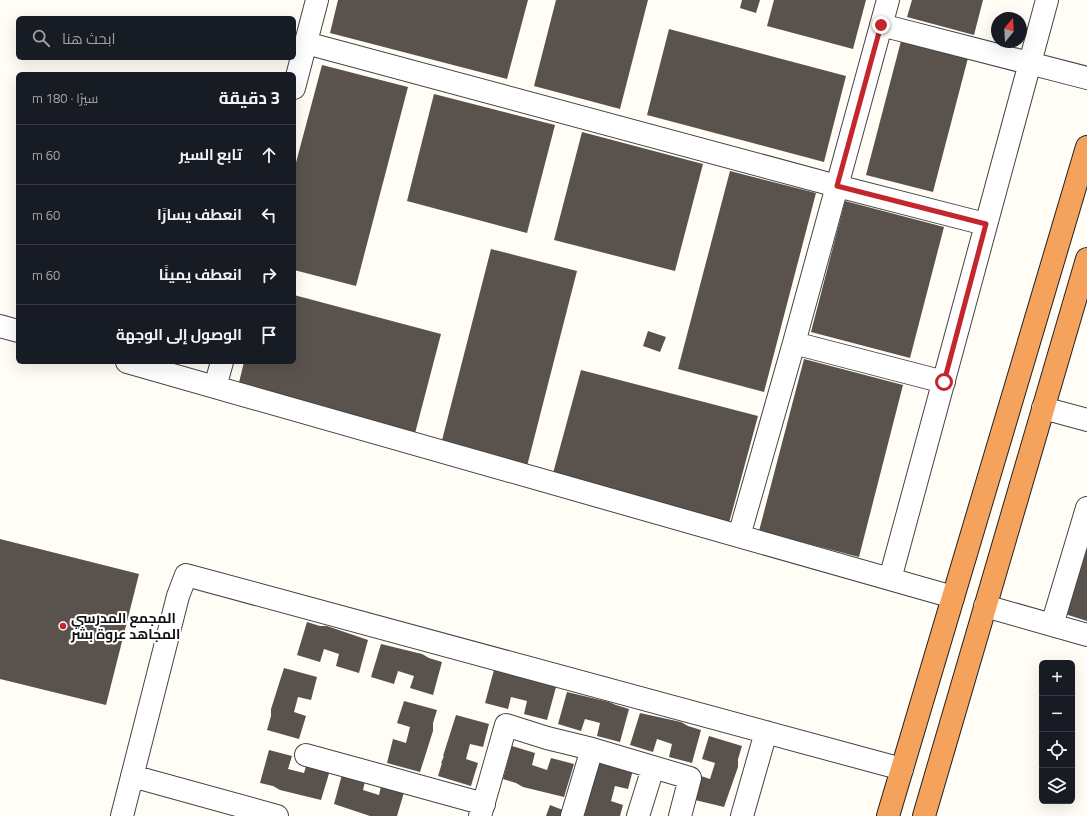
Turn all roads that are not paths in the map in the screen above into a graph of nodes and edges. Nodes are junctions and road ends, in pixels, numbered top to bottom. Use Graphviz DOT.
graph roads {
  1 [pos="317,0"];
  2 [pos="888,0"];
  3 [pos="1047,0"];
  4 [pos="881,25"];
  5 [pos="306,44"];
  6 [pos="1030,63"];
  7 [pos="1087,78"];
  8 [pos="296,81"];
  9 [pos="1087,147"];
  10 [pos="837,186"];
  11 [pos="986,224"];
  12 [pos="1087,259"];
  13 [pos="0,326"];
  14 [pos="16,330"];
  15 [pos="794,343"];
  16 [pos="134,364"];
  17 [pos="222,364"];
  18 [pos="944,382"];
  19 [pos="216,387"];
  20 [pos="1043,408"];
  21 [pos="1087,420"];
  22 [pos="1085,522"];
  23 [pos="739,536"];
  24 [pos="890,579"];
  25 [pos="954,596"];
  26 [pos="985,606"];
  27 [pos="1052,624"];
  28 [pos="1087,635"];
  29 [pos="766,732"];
  30 [pos="592,749"];
  31 [pos="306,755"];
  32 [pos="652,768"];
  33 [pos="902,769"];
  34 [pos="132,776"];
  35 [pos="482,810"];
  36 [pos="122,816"];
  37 [pos="277,816"];
  38 [pos="572,816"];
  39 [pos="638,816"];
  40 [pos="680,816"];
  41 [pos="742,816"];
  42 [pos="888,816"];
  43 [pos="924,816"];
  1 -- 5 [label="street"];
  2 -- 4 [label="street"];
  3 -- 6 [label="street"];
  4 -- 6 [label="street"];
  4 -- 10 [label="street"];
  5 -- 8 [label="street"];
  5 -- 10 [label="street"];
  6 -- 7 [label="street"];
  6 -- 11 [label="street"];
  9 -- 25 [label="highway"];
  10 -- 11 [label="street"];
  10 -- 15 [label="street"];
  11 -- 18 [label="street"];
  12 -- 20 [label="highway"];
  13 -- 14 [label="street"];
  15 -- 18 [label="street"];
  15 -- 23 [label="street"];
  16 -- 19 [label="street"];
  17 -- 19 [label="street"];
  18 -- 24 [label="street"];
  19 -- 23 [label="street"];
  20 -- 21 [label="street"];
  20 -- 26 [label="highway"];
  22 -- 27 [label="street"];
  23 -- 24 [label="street"];
  24 -- 25 [label="street"];
  25 -- 33 [label="highway"];
  26 -- 27 [label="street"];
  26 -- 43 [label="highway"];
  27 -- 28 [label="street"];
  29 -- 33 [label="street"];
  29 -- 34 [label="street"];
  29 -- 41 [label="street"];
  30 -- 32 [label="street"];
  30 -- 35 [label="street"];
  30 -- 38 [label="street"];
  31 -- 35 [label="street"];
  32 -- 39 [label="street"];
  32 -- 40 [label="street"];
  33 -- 42 [label="highway"];
  34 -- 36 [label="street"];
  34 -- 37 [label="street"];
}
